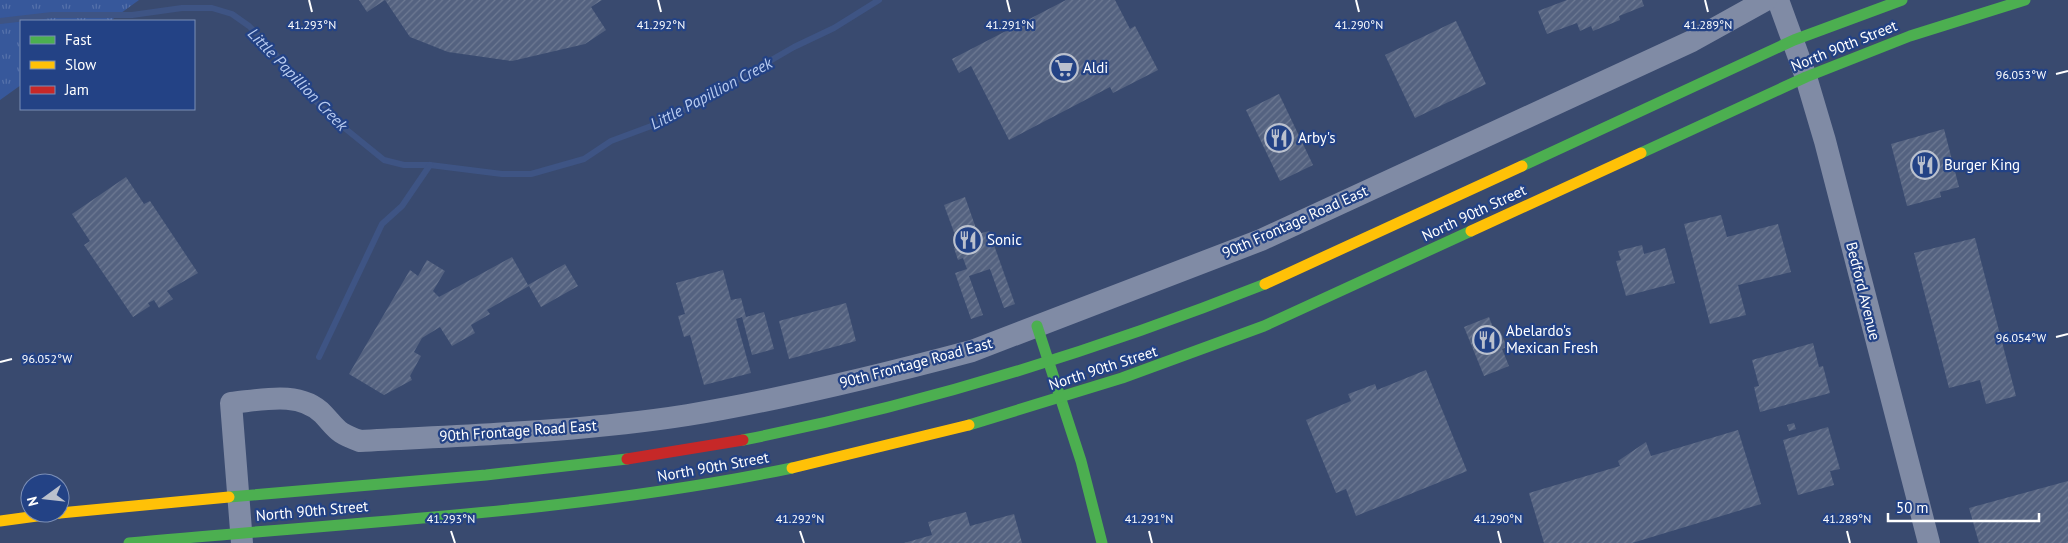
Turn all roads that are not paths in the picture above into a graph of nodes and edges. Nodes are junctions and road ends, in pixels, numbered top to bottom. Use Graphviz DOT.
graph roads {
  1 [pos="1766,0"];
  2 [pos="1778,0"];
  3 [pos="1902,0"];
  4 [pos="2025,0"];
  5 [pos="1794,40"];
  6 [pos="1806,77"];
  7 [pos="1036,326"];
  8 [pos="1047,362"];
  9 [pos="1059,398"];
  10 [pos="238,495"];
  11 [pos="70,512"];
  12 [pos="20,518"];
  13 [pos="0,521"];
  14 [pos="241,538"];
  15 [pos="129,543"];
  16 [pos="1102,543"];
  17 [pos="1929,543"];
  1 -- 7 [label="street, 90th Frontage Road East"];
  2 -- 5 [label="street, Bedford Avenue"];
  3 -- 5 [label="main road, North 90th Street"];
  4 -- 6 [label="main road, North 90th Street"];
  5 -- 6 [label="street, Bedford Avenue"];
  5 -- 8 [label="main road, North 90th Street"];
  6 -- 9 [label="main road, North 90th Street"];
  6 -- 17 [label="street, Bedford Avenue"];
  7 -- 8 [label="main road"];
  7 -- 10 [label="street, 90th Frontage Road East"];
  8 -- 9 [label="main road"];
  8 -- 10 [label="main road, North 90th Street"];
  9 -- 14 [label="main road, North 90th Street"];
  9 -- 16 [label="main road"];
  10 -- 11 [label="main road, North 90th Street"];
  10 -- 14 [label="street, 90th Frontage Road East"];
  12 -- 13 [label="main road, North 90th Street"];
  14 -- 15 [label="main road, North 90th Street"];
}
